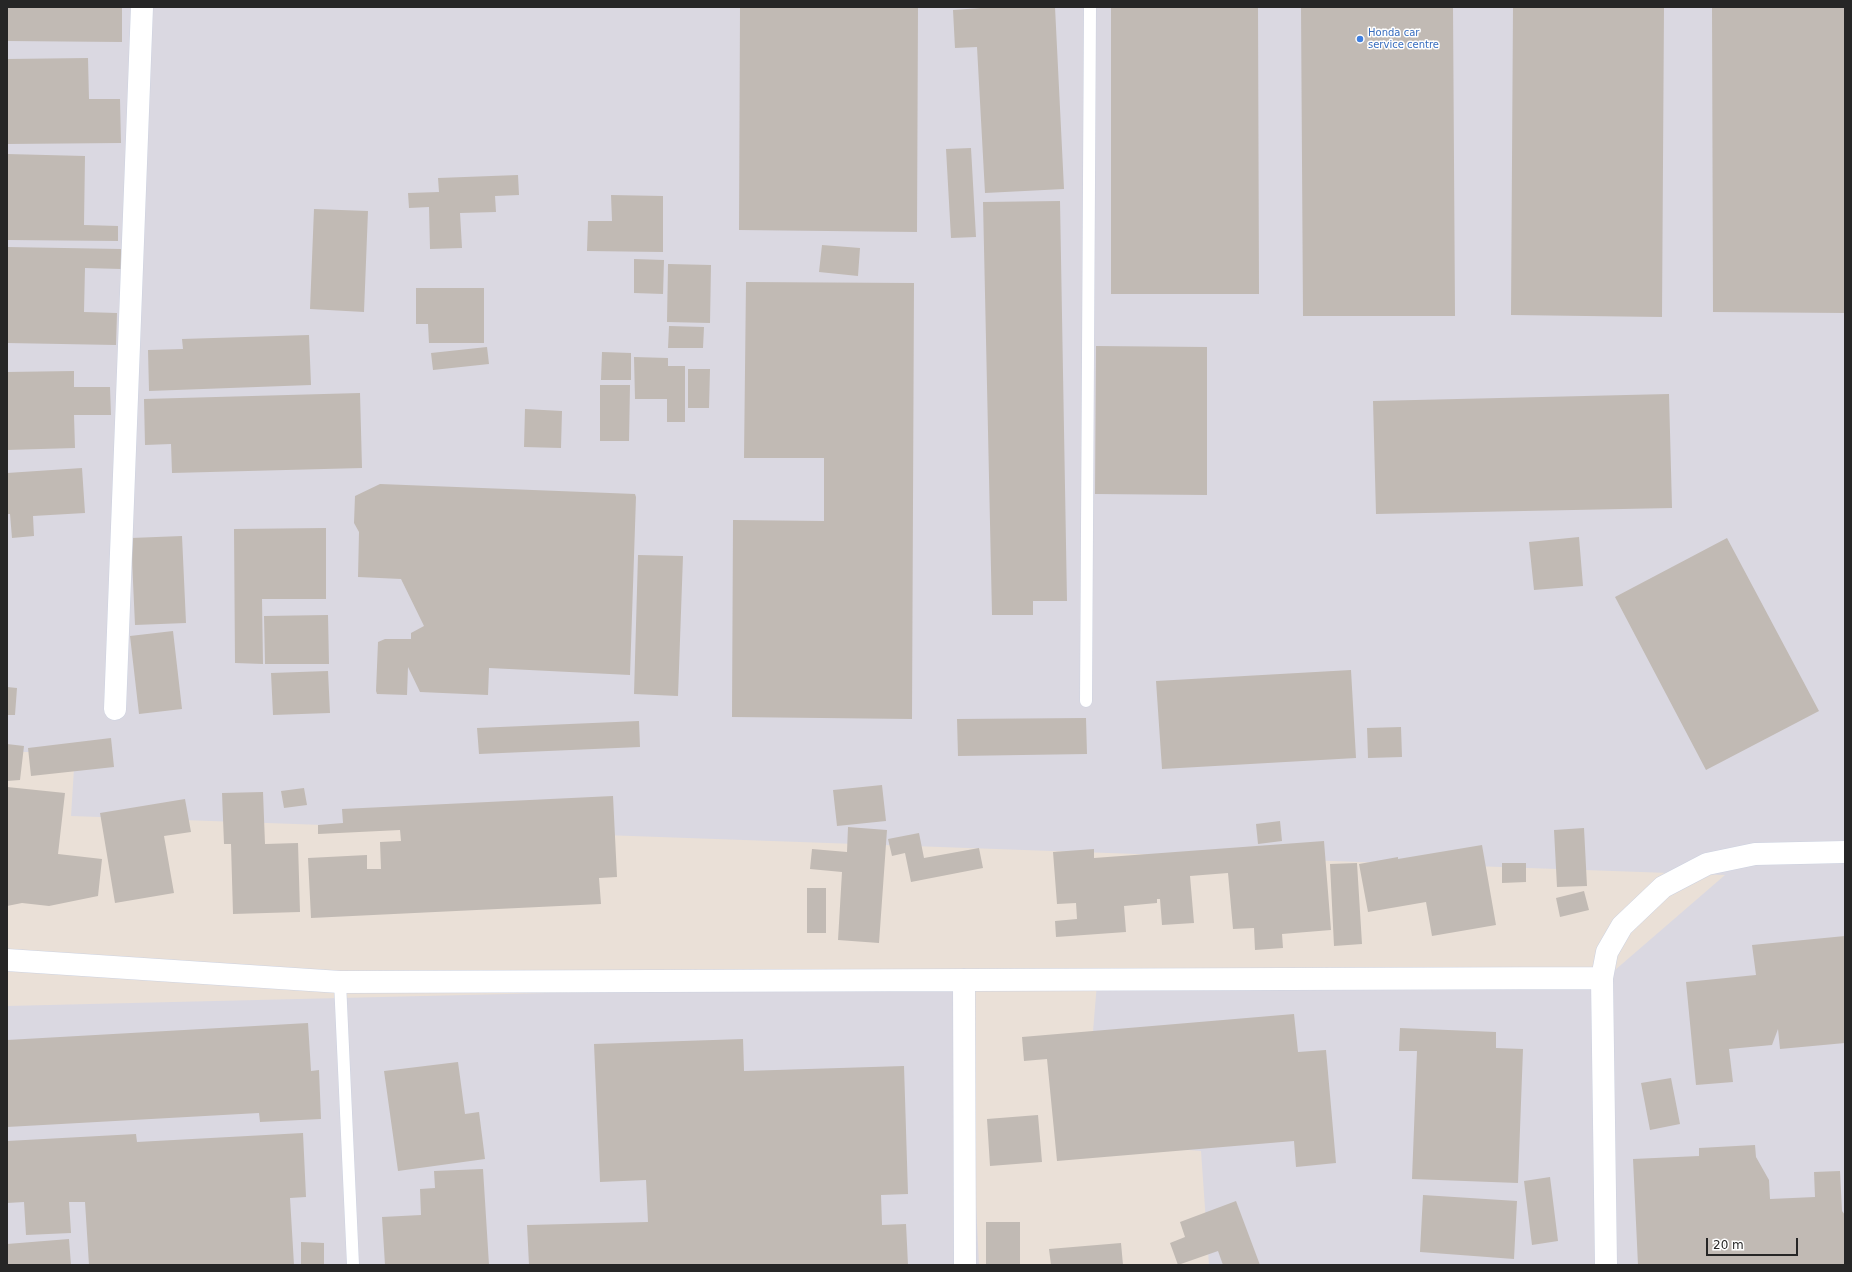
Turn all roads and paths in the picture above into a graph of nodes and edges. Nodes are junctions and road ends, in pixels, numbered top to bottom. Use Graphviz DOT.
graph roads {
  1 [pos="142,7"];
  2 [pos="1090,7"];
  3 [pos="1086,701"];
  4 [pos="115,709"];
  5 [pos="1845,852"];
  6 [pos="7,960"];
  7 [pos="1602,978"];
  8 [pos="964,980"];
  9 [pos="340,982"];
  10 [pos="353,1265"];
  11 [pos="965,1265"];
  12 [pos="1606,1265"];
  1 -- 4 [label="street"];
  2 -- 3 [label="lane"];
  5 -- 7 [label="street"];
  6 -- 9 [label="street"];
  7 -- 8 [label="street"];
  7 -- 12 [label="street"];
  8 -- 9 [label="street"];
  8 -- 11 [label="street"];
  9 -- 10 [label="lane"];
}
